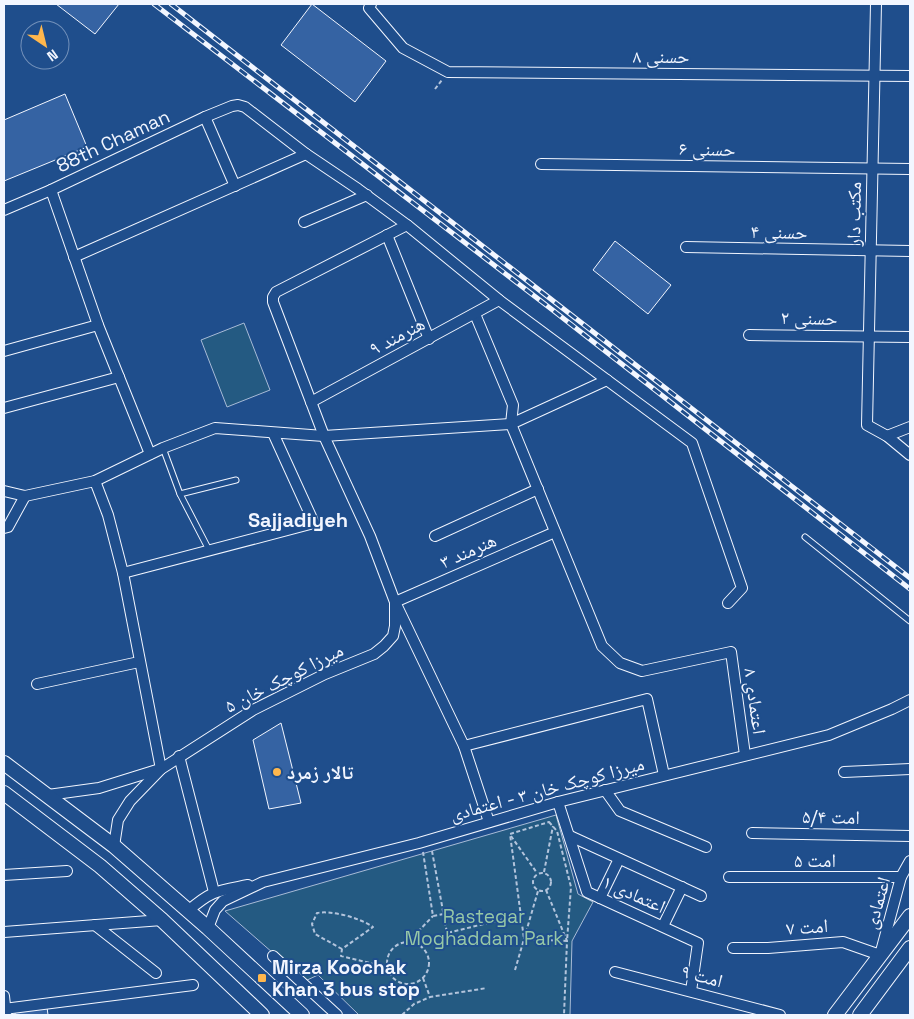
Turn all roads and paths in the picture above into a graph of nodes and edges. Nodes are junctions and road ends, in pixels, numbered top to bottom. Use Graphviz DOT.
graph roads {
  1 [pos="371,4"];
  2 [pos="876,4"];
  3 [pos="874,76"];
  4 [pos="910,76"];
  5 [pos="205,117"];
  6 [pos="306,154"];
  7 [pos="541,164"];
  8 [pos="872,169"];
  9 [pos="910,170"];
  10 [pos="235,186"];
  11 [pos="51,190"];
  12 [pos="366,196"];
  13 [pos="4,210"];
  14 [pos="304,222"];
  15 [pos="407,226"];
  16 [pos="387,235"];
  17 [pos="686,247"];
  18 [pos="870,251"];
  19 [pos="910,251"];
  20 [pos="74,257"];
  21 [pos="499,300"];
  22 [pos="475,314"];
  23 [pos="98,325"];
  24 [pos="749,335"];
  25 [pos="869,336"];
  26 [pos="910,337"];
  27 [pos="429,339"];
  28 [pos="4,351"];
  29 [pos="119,377"];
  30 [pos="607,380"];
  31 [pos="312,402"];
  32 [pos="4,408"];
  33 [pos="511,424"];
  34 [pos="910,427"];
  35 [pos="273,433"];
  36 [pos="324,436"];
  37 [pos="887,436"];
  38 [pos="163,448"];
  39 [pos="150,454"];
  40 [pos="910,455"];
  41 [pos="95,480"];
  42 [pos="236,480"];
  43 [pos="538,489"];
  44 [pos="4,491"];
  45 [pos="180,494"];
  46 [pos="25,496"];
  47 [pos="4,528"];
  48 [pos="555,532"];
  49 [pos="435,536"];
  50 [pos="805,537"];
  51 [pos="209,550"];
  52 [pos="123,573"];
  53 [pos="395,602"];
  54 [pos="728,603"];
  55 [pos="910,621"];
  56 [pos="139,662"];
  57 [pos="37,684"];
  58 [pos="910,700"];
  59 [pos="464,746"];
  60 [pos="745,755"];
  61 [pos="179,756"];
  62 [pos="4,763"];
  63 [pos="161,769"];
  64 [pos="910,769"];
  65 [pos="844,772"];
  66 [pos="664,776"];
  67 [pos="605,790"];
  68 [pos="4,793"];
  69 [pos="48,795"];
  70 [pos="558,802"];
  71 [pos="489,822"];
  72 [pos="553,827"];
  73 [pos="752,833"];
  74 [pos="510,834"];
  75 [pos="570,836"];
  76 [pos="910,836"];
  77 [pos="424,842"];
  78 [pos="114,846"];
  79 [pos="706,847"];
  80 [pos="619,858"];
  81 [pos="910,861"];
  82 [pos="67,871"];
  83 [pos="544,872"];
  84 [pos="537,873"];
  85 [pos="4,875"];
  86 [pos="729,877"];
  87 [pos="901,877"];
  88 [pos="263,882"];
  89 [pos="682,887"];
  90 [pos="546,890"];
  91 [pos="538,891"];
  92 [pos="214,892"];
  93 [pos="701,896"];
  94 [pos="600,898"];
  95 [pos="188,911"];
  96 [pos="444,914"];
  97 [pos="521,915"];
  98 [pos="433,916"];
  99 [pos="910,916"];
  100 [pos="162,920"];
  101 [pos="95,925"];
  102 [pos="663,926"];
  103 [pos="208,928"];
  104 [pos="4,932"];
  105 [pos="524,939"];
  106 [pos="409,941"];
  107 [pos="567,941"];
  108 [pos="733,948"];
  109 [pos="910,948"];
  110 [pos="342,949"];
  111 [pos="880,955"];
  112 [pos="274,956"];
  113 [pos="388,967"];
  114 [pos="515,970"];
  115 [pos="615,972"];
  116 [pos="156,973"];
  117 [pos="423,978"];
  118 [pos="193,985"];
  119 [pos="488,988"];
  120 [pos="690,991"];
  121 [pos="4,996"];
  122 [pos="430,997"];
  123 [pos="5,1011"];
  124 [pos="262,1015"];
  125 [pos="302,1015"];
  126 [pos="337,1015"];
  127 [pos="402,1015"];
  128 [pos="564,1015"];
  129 [pos="780,1015"];
  130 [pos="835,1015"];
  131 [pos="860,1015"];
  1 -- 3 [label="street, حسنی ۸"];
  2 -- 3 [label="street, مکتب دار"];
  3 -- 4 [label="street, حسنی ۸"];
  3 -- 8 [label="street, مکتب دار"];
  5 -- 6 [label="street, 88th Chaman"];
  5 -- 10 [label="street"];
  5 -- 11 [label="street, 88th Chaman"];
  6 -- 10 [label="street"];
  6 -- 12 [label="street"];
  7 -- 8 [label="street, حسنی ۶"];
  8 -- 9 [label="street, حسنی ۶"];
  8 -- 18 [label="street, مکتب دار"];
  10 -- 20 [label="street"];
  11 -- 13 [label="street, 88th Chaman"];
  11 -- 20 [label="street"];
  12 -- 14 [label="street"];
  12 -- 15 [label="street"];
  15 -- 16 [label="street"];
  15 -- 21 [label="street"];
  16 -- 27 [label="street"];
  16 -- 31 [label="street"];
  17 -- 18 [label="street, حسنی ۴"];
  18 -- 19 [label="street, حسنی ۴"];
  18 -- 25 [label="street, مکتب دار"];
  20 -- 23 [label="street"];
  21 -- 22 [label="street, هنرمند ۹"];
  21 -- 30 [label="street"];
  22 -- 27 [label="street, هنرمند ۹"];
  22 -- 33 [label="street"];
  23 -- 28 [label="street"];
  23 -- 29 [label="street"];
  24 -- 25 [label="street, حسنی ۲"];
  25 -- 26 [label="street, حسنی ۲"];
  25 -- 37 [label="street, مکتب دار"];
  27 -- 31 [label="street, هنرمند ۹"];
  29 -- 32 [label="street"];
  29 -- 39 [label="street"];
  30 -- 33 [label="street"];
  30 -- 54 [label="street"];
  31 -- 36 [label="street"];
  33 -- 36 [label="street"];
  33 -- 43 [label="street"];
  34 -- 37 [label="street"];
  35 -- 36 [label="street"];
  35 -- 38 [label="street"];
  35 -- 51 [label="street"];
  36 -- 53 [label="street"];
  37 -- 40 [label="street"];
  38 -- 39 [label="street"];
  38 -- 45 [label="lane"];
  39 -- 41 [label="street"];
  41 -- 46 [label="street"];
  41 -- 52 [label="street"];
  42 -- 45 [label="lane"];
  43 -- 48 [label="street"];
  43 -- 49 [label="street"];
  44 -- 46 [label="street"];
  45 -- 51 [label="lane"];
  46 -- 47 [label="street"];
  48 -- 53 [label="street, هنرمند ۳"];
  48 -- 60 [label="street, اعتمادی ۸"];
  50 -- 55 [label="lane"];
  51 -- 52 [label="street"];
  52 -- 56 [label="street"];
  53 -- 59 [label="street"];
  53 -- 61 [label="street, میرزا کوچک خان ۵"];
  56 -- 57 [label="street"];
  56 -- 63 [label="street"];
  58 -- 60 [label="street, میرزا کوچک خان ۳ - اعتمادی"];
  59 -- 66 [label="street"];
  59 -- 71 [label="street"];
  60 -- 66 [label="street, میرزا کوچک خان ۳ - اعتمادی"];
  61 -- 63 [label="street, میرزا کوچک خان ۵"];
  61 -- 92 [label="street"];
  62 -- 69 [label="main road"];
  63 -- 69 [label="street, میرزا کوچک خان ۵"];
  63 -- 78 [label="street, میرزا کوچک خان ۵"];
  64 -- 65 [label="street"];
  66 -- 67 [label="street, میرزا کوچک خان ۳ - اعتمادی"];
  67 -- 70 [label="street, میرزا کوچک خان ۳ - اعتمادی"];
  67 -- 79 [label="street"];
  68 -- 100 [label="main road"];
  69 -- 78 [label="main road"];
  70 -- 71 [label="street, میرزا کوچک خان ۳ - اعتمادی"];
  70 -- 72 [label="path"];
  70 -- 75 [label="street, اعتمادی ۱"];
  71 -- 77 [label="street, میرزا کوچک خان ۳ - اعتمادی"];
  72 -- 74 [label="path"];
  72 -- 83 [label="path"];
  72 -- 107 [label="path"];
  73 -- 76 [label="street, امت ۵/۴"];
  74 -- 84 [label="path"];
  74 -- 97 [label="path"];
  75 -- 80 [label="street"];
  75 -- 94 [label="street, اعتمادی ۱"];
  77 -- 88 [label="street, میرزا کوچک خان ۳ - اعتمادی"];
  77 -- 96 [label="path"];
  77 -- 98 [label="path"];
  78 -- 95 [label="main road"];
  80 -- 89 [label="street"];
  80 -- 94 [label="street"];
  81 -- 87 [label="street, اعتمادی"];
  82 -- 85 [label="street"];
  83 -- 84 [label="path"];
  83 -- 90 [label="path"];
  84 -- 91 [label="path"];
  86 -- 87 [label="street, امت ۵"];
  87 -- 111 [label="street, اعتمادی"];
  88 -- 92 [label="street"];
  88 -- 103 [label="street, میرزا کوچک خان ۳ - اعتمادی"];
  89 -- 93 [label="street"];
  89 -- 102 [label="street"];
  90 -- 91 [label="path"];
  90 -- 107 [label="path"];
  91 -- 105 [label="path"];
  92 -- 95 [label="street"];
  94 -- 102 [label="street, اعتمادی ۱"];
  95 -- 103 [label="main road"];
  96 -- 97 [label="path"];
  96 -- 98 [label="path"];
  97 -- 105 [label="path"];
  98 -- 106 [label="path"];
  99 -- 111 [label="main road"];
  100 -- 101 [label="street"];
  100 -- 124 [label="main road"];
  101 -- 104 [label="street"];
  101 -- 116 [label="street"];
  102 -- 120 [label="street, اعتمادی ۱"];
  103 -- 125 [label="main road"];
  105 -- 107 [label="path"];
  105 -- 114 [label="path"];
  106 -- 113 [label="path"];
  106 -- 117 [label="path"];
  107 -- 128 [label="path"];
  108 -- 111 [label="street, امت ۷"];
  109 -- 131 [label="main road"];
  110 -- 110 [label="path"];
  110 -- 113 [label="path"];
  111 -- 130 [label="main road"];
  112 -- 126 [label="street"];
  113 -- 117 [label="path"];
  115 -- 120 [label="street, امت ۹"];
  117 -- 122 [label="path"];
  118 -- 123 [label="street"];
  119 -- 122 [label="path"];
  120 -- 129 [label="street, امت ۹"];
  121 -- 123 [label="street"];
  122 -- 127 [label="path"];
}
